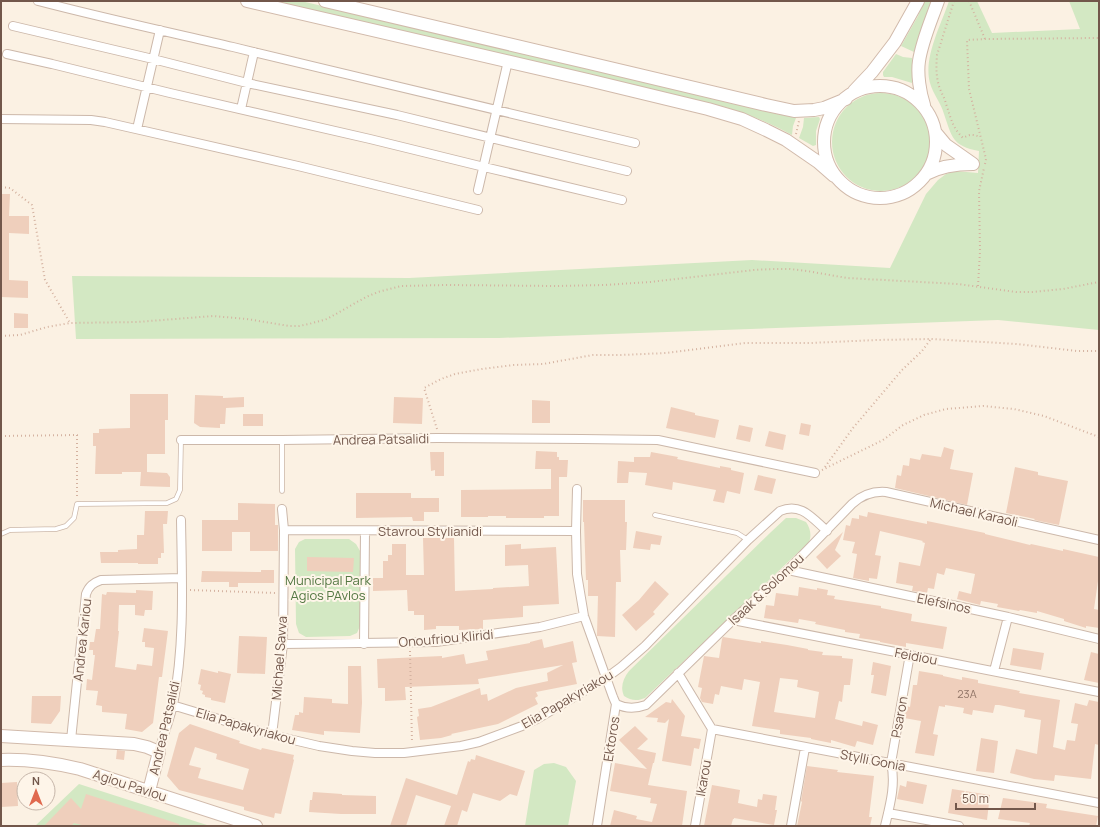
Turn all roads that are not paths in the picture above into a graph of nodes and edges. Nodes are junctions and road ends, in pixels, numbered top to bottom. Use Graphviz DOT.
graph roads {
  1 [pos="38,1"];
  2 [pos="247,1"];
  3 [pos="325,1"];
  4 [pos="918,1"];
  5 [pos="938,1"];
  6 [pos="13,26"];
  7 [pos="160,30"];
  8 [pos="254,52"];
  9 [pos="7,54"];
  10 [pos="153,59"];
  11 [pos="508,61"];
  12 [pos="247,83"];
  13 [pos="147,87"];
  14 [pos="846,99"];
  15 [pos="924,105"];
  16 [pos="241,109"];
  17 [pos="496,110"];
  18 [pos="1,119"];
  19 [pos="137,129"];
  20 [pos="936,133"];
  21 [pos="490,138"];
  22 [pos="636,143"];
  23 [pos="484,167"];
  24 [pos="627,171"];
  25 [pos="926,174"];
  26 [pos="834,176"];
  27 [pos="478,190"];
  28 [pos="622,200"];
  29 [pos="478,210"];
  30 [pos="181,440"];
  31 [pos="282,440"];
  32 [pos="815,473"];
  33 [pos="577,489"];
  34 [pos="282,492"];
  35 [pos="852,504"];
  36 [pos="282,508"];
  37 [pos="655,515"];
  38 [pos="181,520"];
  39 [pos="284,530"];
  40 [pos="365,531"];
  41 [pos="576,531"];
  42 [pos="827,531"];
  43 [pos="1,534"];
  44 [pos="748,540"];
  45 [pos="1099,540"];
  46 [pos="788,570"];
  47 [pos="182,578"];
  48 [pos="584,616"];
  49 [pos="1008,617"];
  50 [pos="733,620"];
  51 [pos="1099,639"];
  52 [pos="283,644"];
  53 [pos="364,644"];
  54 [pos="910,654"];
  55 [pos="994,671"];
  56 [pos="678,673"];
  57 [pos="606,678"];
  58 [pos="1099,692"];
  59 [pos="616,704"];
  60 [pos="172,705"];
  61 [pos="712,729"];
  62 [pos="272,735"];
  63 [pos="1,736"];
  64 [pos="71,740"];
  65 [pos="805,748"];
  66 [pos="159,752"];
  67 [pos="1,760"];
  68 [pos="891,763"];
  69 [pos="149,791"];
  70 [pos="1099,803"];
  71 [pos="888,813"];
  72 [pos="256,826"];
  73 [pos="597,826"];
  74 [pos="695,826"];
  75 [pos="791,826"];
  76 [pos="885,826"];
  77 [pos="959,826"];
  1 -- 7 [label="street"];
  2 -- 11 [label="street"];
  3 -- 14 [label="street"];
  4 -- 14 [label="street"];
  5 -- 15 [label="street"];
  6 -- 10 [label="street"];
  7 -- 8 [label="street"];
  7 -- 10 [label="street"];
  8 -- 12 [label="street"];
  8 -- 17 [label="street"];
  9 -- 13 [label="street"];
  10 -- 12 [label="street"];
  10 -- 13 [label="street"];
  11 -- 17 [label="street"];
  11 -- 26 [label="street"];
  12 -- 16 [label="street"];
  12 -- 21 [label="street"];
  13 -- 16 [label="street"];
  13 -- 19 [label="street"];
  14 -- 15 [label="street"];
  14 -- 26 [label="street"];
  15 -- 20 [label="street"];
  16 -- 23 [label="street"];
  17 -- 21 [label="street"];
  17 -- 22 [label="street"];
  18 -- 19 [label="street"];
  19 -- 29 [label="street"];
  20 -- 25 [label="street"];
  20 -- 25 [label="street"];
  21 -- 23 [label="street"];
  21 -- 24 [label="street"];
  23 -- 27 [label="street"];
  23 -- 28 [label="street"];
  25 -- 26 [label="street"];
  30 -- 31 [label="street, Andrea Patsalidi"];
  30 -- 43 [label="lane"];
  31 -- 32 [label="street, Andrea Patsalidi"];
  31 -- 34 [label="lane"];
  33 -- 41 [label="street"];
  35 -- 42 [label="street, Isaak & Solomou"];
  35 -- 45 [label="street, Michael Karaoli"];
  36 -- 39 [label="street, Michael Savva"];
  37 -- 44 [label="lane"];
  38 -- 47 [label="street, Andrea Patsalidi"];
  39 -- 40 [label="street, Stavrou Stylianidi"];
  39 -- 52 [label="street, Michael Savva"];
  40 -- 41 [label="street, Stavrou Stylianidi"];
  40 -- 53 [label="street"];
  41 -- 48 [label="street"];
  42 -- 44 [label="street, Elia Papakyriakou"];
  42 -- 46 [label="street, Isaak & Solomou"];
  44 -- 57 [label="street, Elia Papakyriakou"];
  46 -- 49 [label="street, Elefsinos"];
  46 -- 50 [label="street, Isaak & Solomou"];
  47 -- 60 [label="street, Andrea Patsalidi"];
  47 -- 64 [label="street, Andrea Kariou"];
  48 -- 53 [label="street, Onoufriou Kliridi"];
  48 -- 57 [label="street"];
  49 -- 51 [label="street, Elefsinos"];
  49 -- 55 [label="street"];
  50 -- 54 [label="street, Feidiou"];
  50 -- 56 [label="street, Isaak & Solomou"];
  52 -- 53 [label="street, Onoufriou Kliridi"];
  52 -- 62 [label="street, Michael Savva"];
  54 -- 55 [label="street, Feidiou"];
  54 -- 68 [label="street, Psaron"];
  55 -- 58 [label="street, Feidiou"];
  56 -- 59 [label="street, Ektoros"];
  56 -- 61 [label="street"];
  57 -- 59 [label="street"];
  57 -- 62 [label="street, Elia Papakyriakou"];
  59 -- 73 [label="street, Ektoros"];
  60 -- 62 [label="street, Elia Papakyriakou"];
  60 -- 66 [label="street, Andrea Patsalidi"];
  61 -- 65 [label="street, Stylli Gonia"];
  61 -- 74 [label="street, Ikarou"];
  63 -- 64 [label="street"];
  64 -- 66 [label="street"];
  65 -- 68 [label="street, Stylli Gonia"];
  65 -- 75 [label="street"];
  66 -- 69 [label="street, Andrea Patsalidi"];
  67 -- 69 [label="street, Agiou Pavlou"];
  68 -- 70 [label="street, Stylli Gonia"];
  68 -- 71 [label="street, Psaron"];
  69 -- 72 [label="street, Agiou Pavlou"];
  71 -- 76 [label="street, Psaron"];
  71 -- 77 [label="street"];
}
